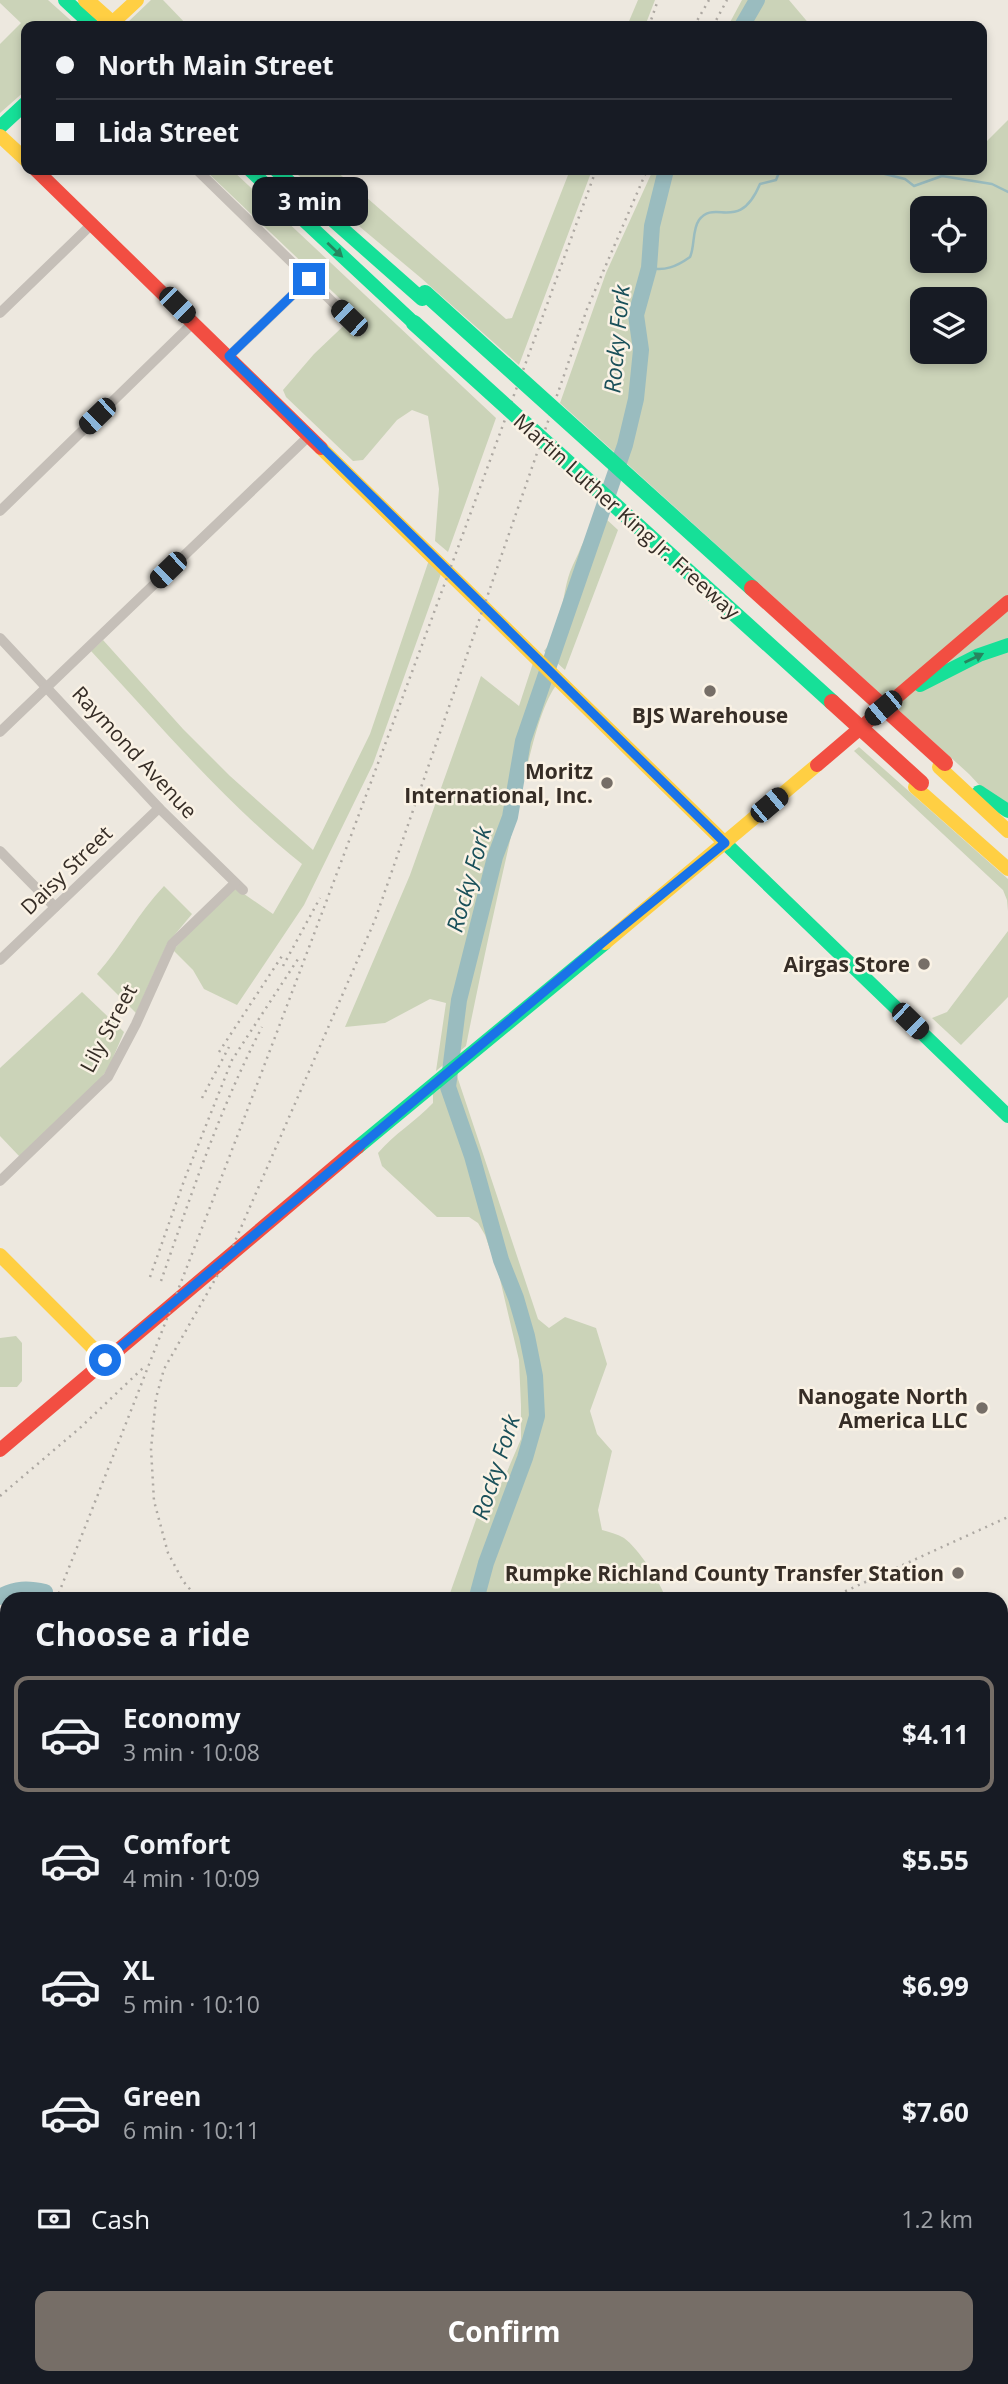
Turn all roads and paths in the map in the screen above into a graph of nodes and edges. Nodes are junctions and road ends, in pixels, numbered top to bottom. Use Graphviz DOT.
graph roads {
  1 [pos="86,0"];
  2 [pos="137,0"];
  3 [pos="66,2"];
  4 [pos="87,21"];
  5 [pos="109,21"];
  6 [pos="114,21"];
  7 [pos="21,108"];
  8 [pos="0,127"];
  9 [pos="0,136"];
  10 [pos="21,155"];
  11 [pos="42,175"];
  12 [pos="202,175"];
  13 [pos="255,175"];
  14 [pos="282,175"];
  15 [pos="93,223"];
  16 [pos="309,279"];
  17 [pos="0,313"];
  18 [pos="349,318"];
  19 [pos="194,322"];
  20 [pos="229,356"];
  21 [pos="310,435"];
  22 [pos="0,511"];
  23 [pos="1008,602"];
  24 [pos="0,638"];
  25 [pos="1008,645"];
  26 [pos="47,687"];
  27 [pos="898,695"];
  28 [pos="0,732"];
  29 [pos="942,765"];
  30 [pos="918,785"];
  31 [pos="159,808"];
  32 [pos="1008,811"];
  33 [pos="1008,831"];
  34 [pos="725,843"];
  35 [pos="0,851"];
  36 [pos="1008,859"];
  37 [pos="1008,869"];
  38 [pos="239,886"];
  39 [pos="55,907"];
  40 [pos="0,960"];
  41 [pos="1008,1116"];
  42 [pos="0,1181"];
  43 [pos="0,1255"];
  44 [pos="105,1360"];
  45 [pos="0,1450"];
  1 -- 5 [label="main road, bridge"];
  2 -- 6 [label="main road"];
  3 -- 4 [label="main road"];
  7 -- 8 [label="main road"];
  9 -- 10 [label="main road"];
  11 -- 15 [label="main road"];
  12 -- 16 [label="street"];
  13 -- 30 [label="main road, Martin Luther King Jr. Freeway, one-way, bridge"];
  14 -- 29 [label="main road, Martin Luther King Jr. Freeway"];
  15 -- 17 [label="street"];
  15 -- 19 [label="main road"];
  16 -- 18 [label="street"];
  16 -- 20 [label="street"];
  19 -- 20 [label="main road"];
  19 -- 22 [label="street"];
  20 -- 21 [label="main road"];
  21 -- 26 [label="street"];
  21 -- 34 [label="main road"];
  23 -- 27 [label="main road"];
  24 -- 26 [label="street, Raymond Avenue"];
  27 -- 25 [label="main road, one-way"];
  26 -- 28 [label="street"];
  26 -- 31 [label="street, Raymond Avenue"];
  27 -- 34 [label="main road"];
  29 -- 32 [label="main road"];
  29 -- 33 [label="main road, Martin Luther King Jr. Freeway"];
  30 -- 36 [label="main road, Martin Luther King Jr. Freeway"];
  30 -- 37 [label="main road"];
  31 -- 38 [label="street, Raymond Avenue"];
  31 -- 39 [label="street, Daisy Street"];
  34 -- 41 [label="main road"];
  34 -- 44 [label="main road"];
  35 -- 39 [label="street"];
  38 -- 42 [label="street, Lily Street"];
  39 -- 40 [label="street, Daisy Street"];
  43 -- 44 [label="main road"];
  44 -- 45 [label="main road"];
}
